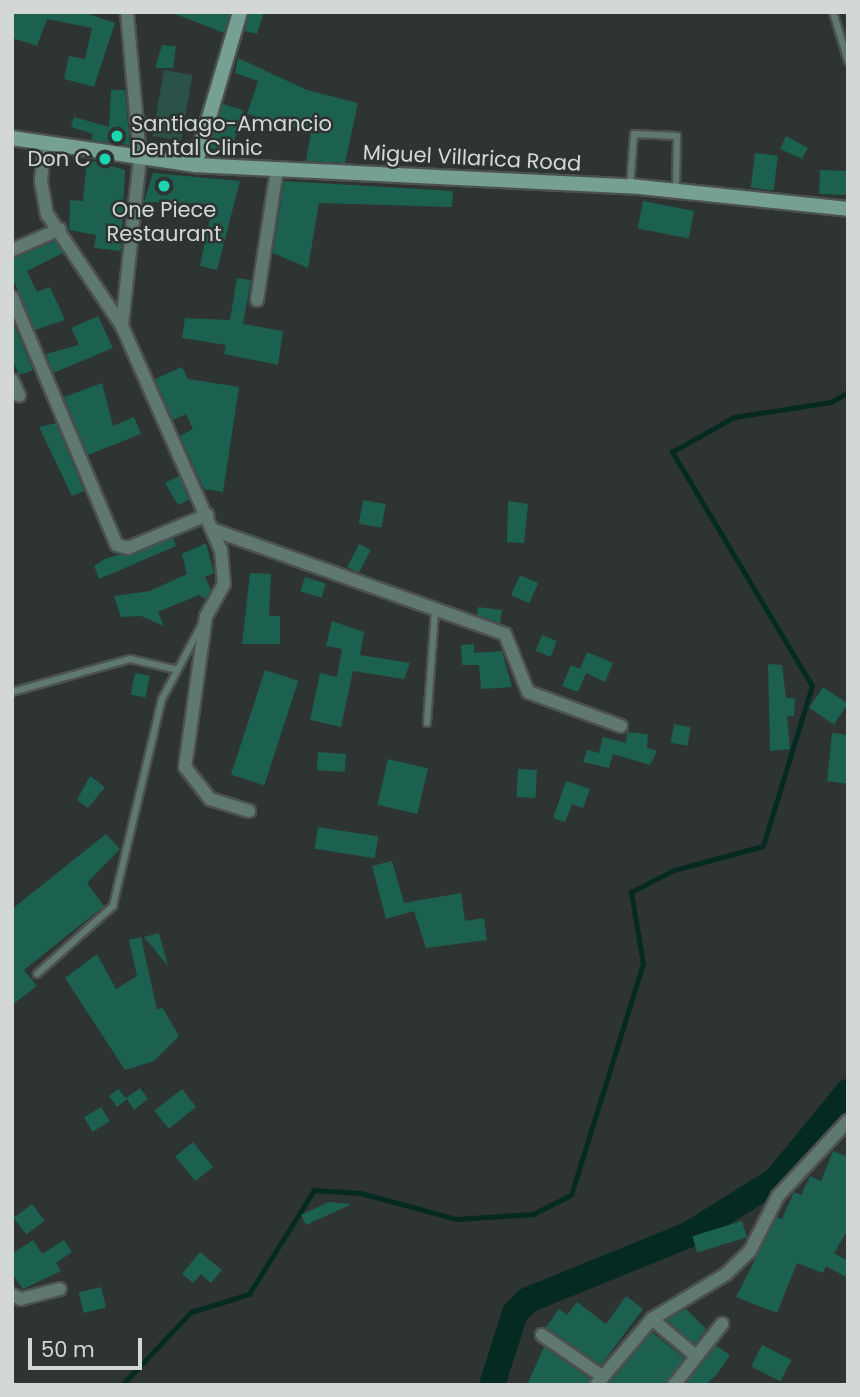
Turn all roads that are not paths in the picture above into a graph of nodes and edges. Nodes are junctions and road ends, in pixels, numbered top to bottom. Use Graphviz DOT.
graph roads {
  1 [pos="127,12"];
  2 [pos="240,12"];
  3 [pos="833,12"];
  4 [pos="848,61"];
  5 [pos="12,138"];
  6 [pos="45,142"];
  7 [pos="141,158"];
  8 [pos="195,165"];
  9 [pos="276,170"];
  10 [pos="630,186"];
  11 [pos="677,191"];
  12 [pos="848,209"];
  13 [pos="60,229"];
  14 [pos="12,250"];
  15 [pos="12,297"];
  16 [pos="257,300"];
  17 [pos="122,327"];
  18 [pos="12,380"];
  19 [pos="19,395"];
  20 [pos="207,515"];
  21 [pos="214,530"];
  22 [pos="435,612"];
  23 [pos="206,617"];
  24 [pos="174,669"];
  25 [pos="12,692"];
  26 [pos="427,723"];
  27 [pos="621,726"];
  28 [pos="249,811"];
  29 [pos="37,974"];
  30 [pos="848,1121"];
  31 [pos="60,1289"];
  32 [pos="12,1295"];
  33 [pos="652,1319"];
  34 [pos="722,1324"];
  35 [pos="542,1335"];
  36 [pos="696,1356"];
  37 [pos="599,1381"];
  38 [pos="674,1385"];
  1 -- 7 [label="street"];
  2 -- 8 [label="main road"];
  3 -- 4 [label="lane"];
  5 -- 6 [label="main road, Miguel Villarica Road"];
  6 -- 7 [label="main road, Miguel Villarica Road"];
  6 -- 13 [label="street"];
  7 -- 8 [label="main road, Miguel Villarica Road"];
  7 -- 17 [label="street"];
  8 -- 9 [label="main road, Miguel Villarica Road"];
  9 -- 10 [label="main road, Miguel Villarica Road"];
  9 -- 16 [label="street"];
  10 -- 11 [label="main road, Miguel Villarica Road"];
  10 -- 11 [label="lane"];
  11 -- 12 [label="main road, Miguel Villarica Road"];
  13 -- 14 [label="street"];
  13 -- 17 [label="street"];
  15 -- 20 [label="street"];
  17 -- 20 [label="street"];
  18 -- 19 [label="street"];
  20 -- 21 [label="street"];
  21 -- 22 [label="street"];
  21 -- 23 [label="street"];
  22 -- 26 [label="lane"];
  22 -- 27 [label="street"];
  23 -- 24 [label="lane"];
  23 -- 28 [label="street"];
  24 -- 25 [label="lane"];
  24 -- 29 [label="lane"];
  30 -- 33 [label="street"];
  31 -- 32 [label="street"];
  33 -- 36 [label="street"];
  33 -- 37 [label="street"];
  34 -- 36 [label="street"];
  35 -- 37 [label="street"];
  36 -- 38 [label="street"];
}
